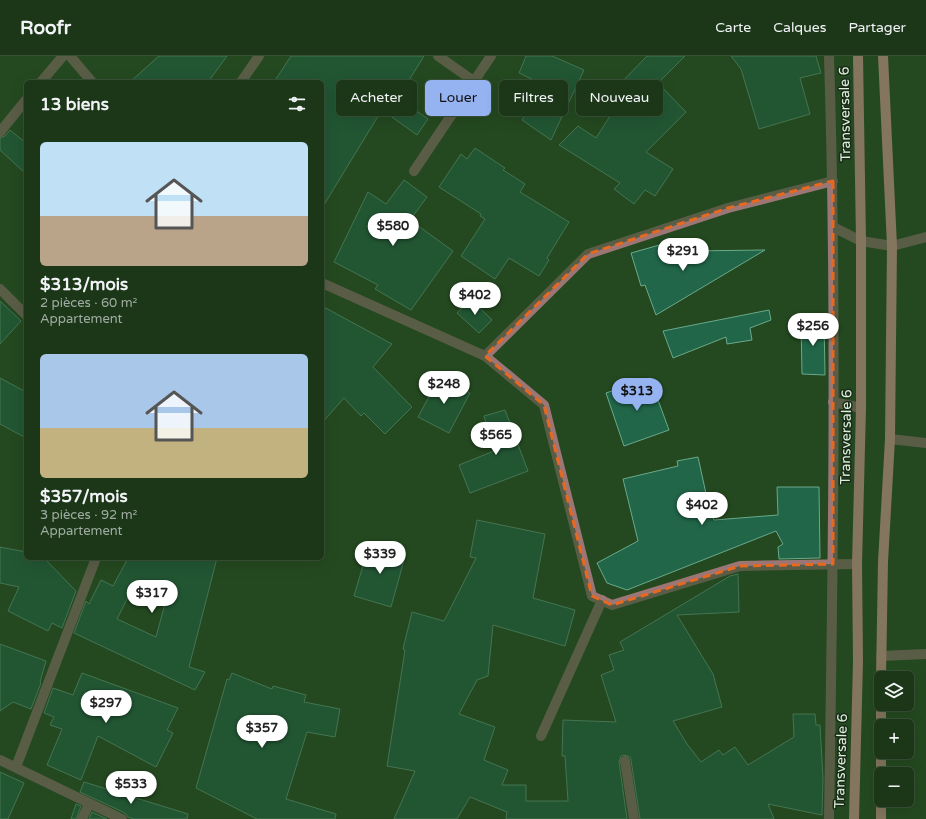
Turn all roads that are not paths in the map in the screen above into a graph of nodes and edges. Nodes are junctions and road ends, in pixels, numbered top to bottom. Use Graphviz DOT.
graph roads {
  1 [pos="63,56"];
  2 [pos="70,56"];
  3 [pos="259,56"];
  4 [pos="438,56"];
  5 [pos="491,56"];
  6 [pos="829,56"];
  7 [pos="858,56"];
  8 [pos="883,56"];
  9 [pos="43,80"];
  10 [pos="90,80"];
  11 [pos="242,80"];
  12 [pos="472,80"];
  13 [pos="476,80"];
  14 [pos="24,102"];
  15 [pos="452,116"];
  16 [pos="0,132"];
  17 [pos="414,171"];
  18 [pos="833,181"];
  19 [pos="833,227"];
  20 [pos="926,237"];
  21 [pos="861,241"];
  22 [pos="892,246"];
  23 [pos="324,284"];
  24 [pos="0,289"];
  25 [pos="24,313"];
  26 [pos="485,356"];
  27 [pos="833,402"];
  28 [pos="861,408"];
  29 [pos="890,439"];
  30 [pos="926,443"];
  31 [pos="95,560"];
  32 [pos="833,564"];
  33 [pos="857,564"];
  34 [pos="602,600"];
  35 [pos="926,654"];
  36 [pos="881,656"];
  37 [pos="882,671"];
  38 [pos="541,736"];
  39 [pos="0,760"];
  40 [pos="625,761"];
  41 [pos="16,767"];
  42 [pos="89,804"];
  43 [pos="882,807"];
  44 [pos="82,819"];
  45 [pos="122,819"];
  46 [pos="634,819"];
  47 [pos="829,819"];
  48 [pos="854,819"];
  49 [pos="882,819"];
  1 -- 9 [label="street"];
  2 -- 10 [label="street"];
  3 -- 11 [label="street"];
  4 -- 12 [label="street"];
  5 -- 13 [label="street"];
  6 -- 18 [label="street"];
  7 -- 21 [label="main road, Transversale 6"];
  8 -- 22 [label="main road"];
  14 -- 16 [label="street"];
  15 -- 17 [label="street"];
  18 -- 19 [label="street"];
  18 -- 26 [label="street"];
  19 -- 21 [label="street"];
  19 -- 27 [label="street"];
  20 -- 22 [label="street"];
  21 -- 22 [label="street"];
  21 -- 28 [label="main road, Transversale 6"];
  22 -- 29 [label="main road"];
  23 -- 26 [label="street"];
  24 -- 25 [label="street"];
  26 -- 34 [label="street"];
  27 -- 28 [label="street"];
  27 -- 32 [label="street"];
  28 -- 33 [label="main road, Transversale 6"];
  29 -- 30 [label="street"];
  29 -- 36 [label="main road"];
  31 -- 41 [label="street"];
  32 -- 33 [label="street"];
  32 -- 34 [label="street"];
  32 -- 47 [label="street"];
  33 -- 48 [label="main road, Transversale 6"];
  34 -- 38 [label="street"];
  35 -- 36 [label="street"];
  36 -- 37 [label="main road"];
  39 -- 41 [label="street"];
  40 -- 46 [label="street"];
  41 -- 42 [label="street"];
  42 -- 44 [label="street"];
  42 -- 45 [label="street"];
  43 -- 49 [label="main road"];
}
